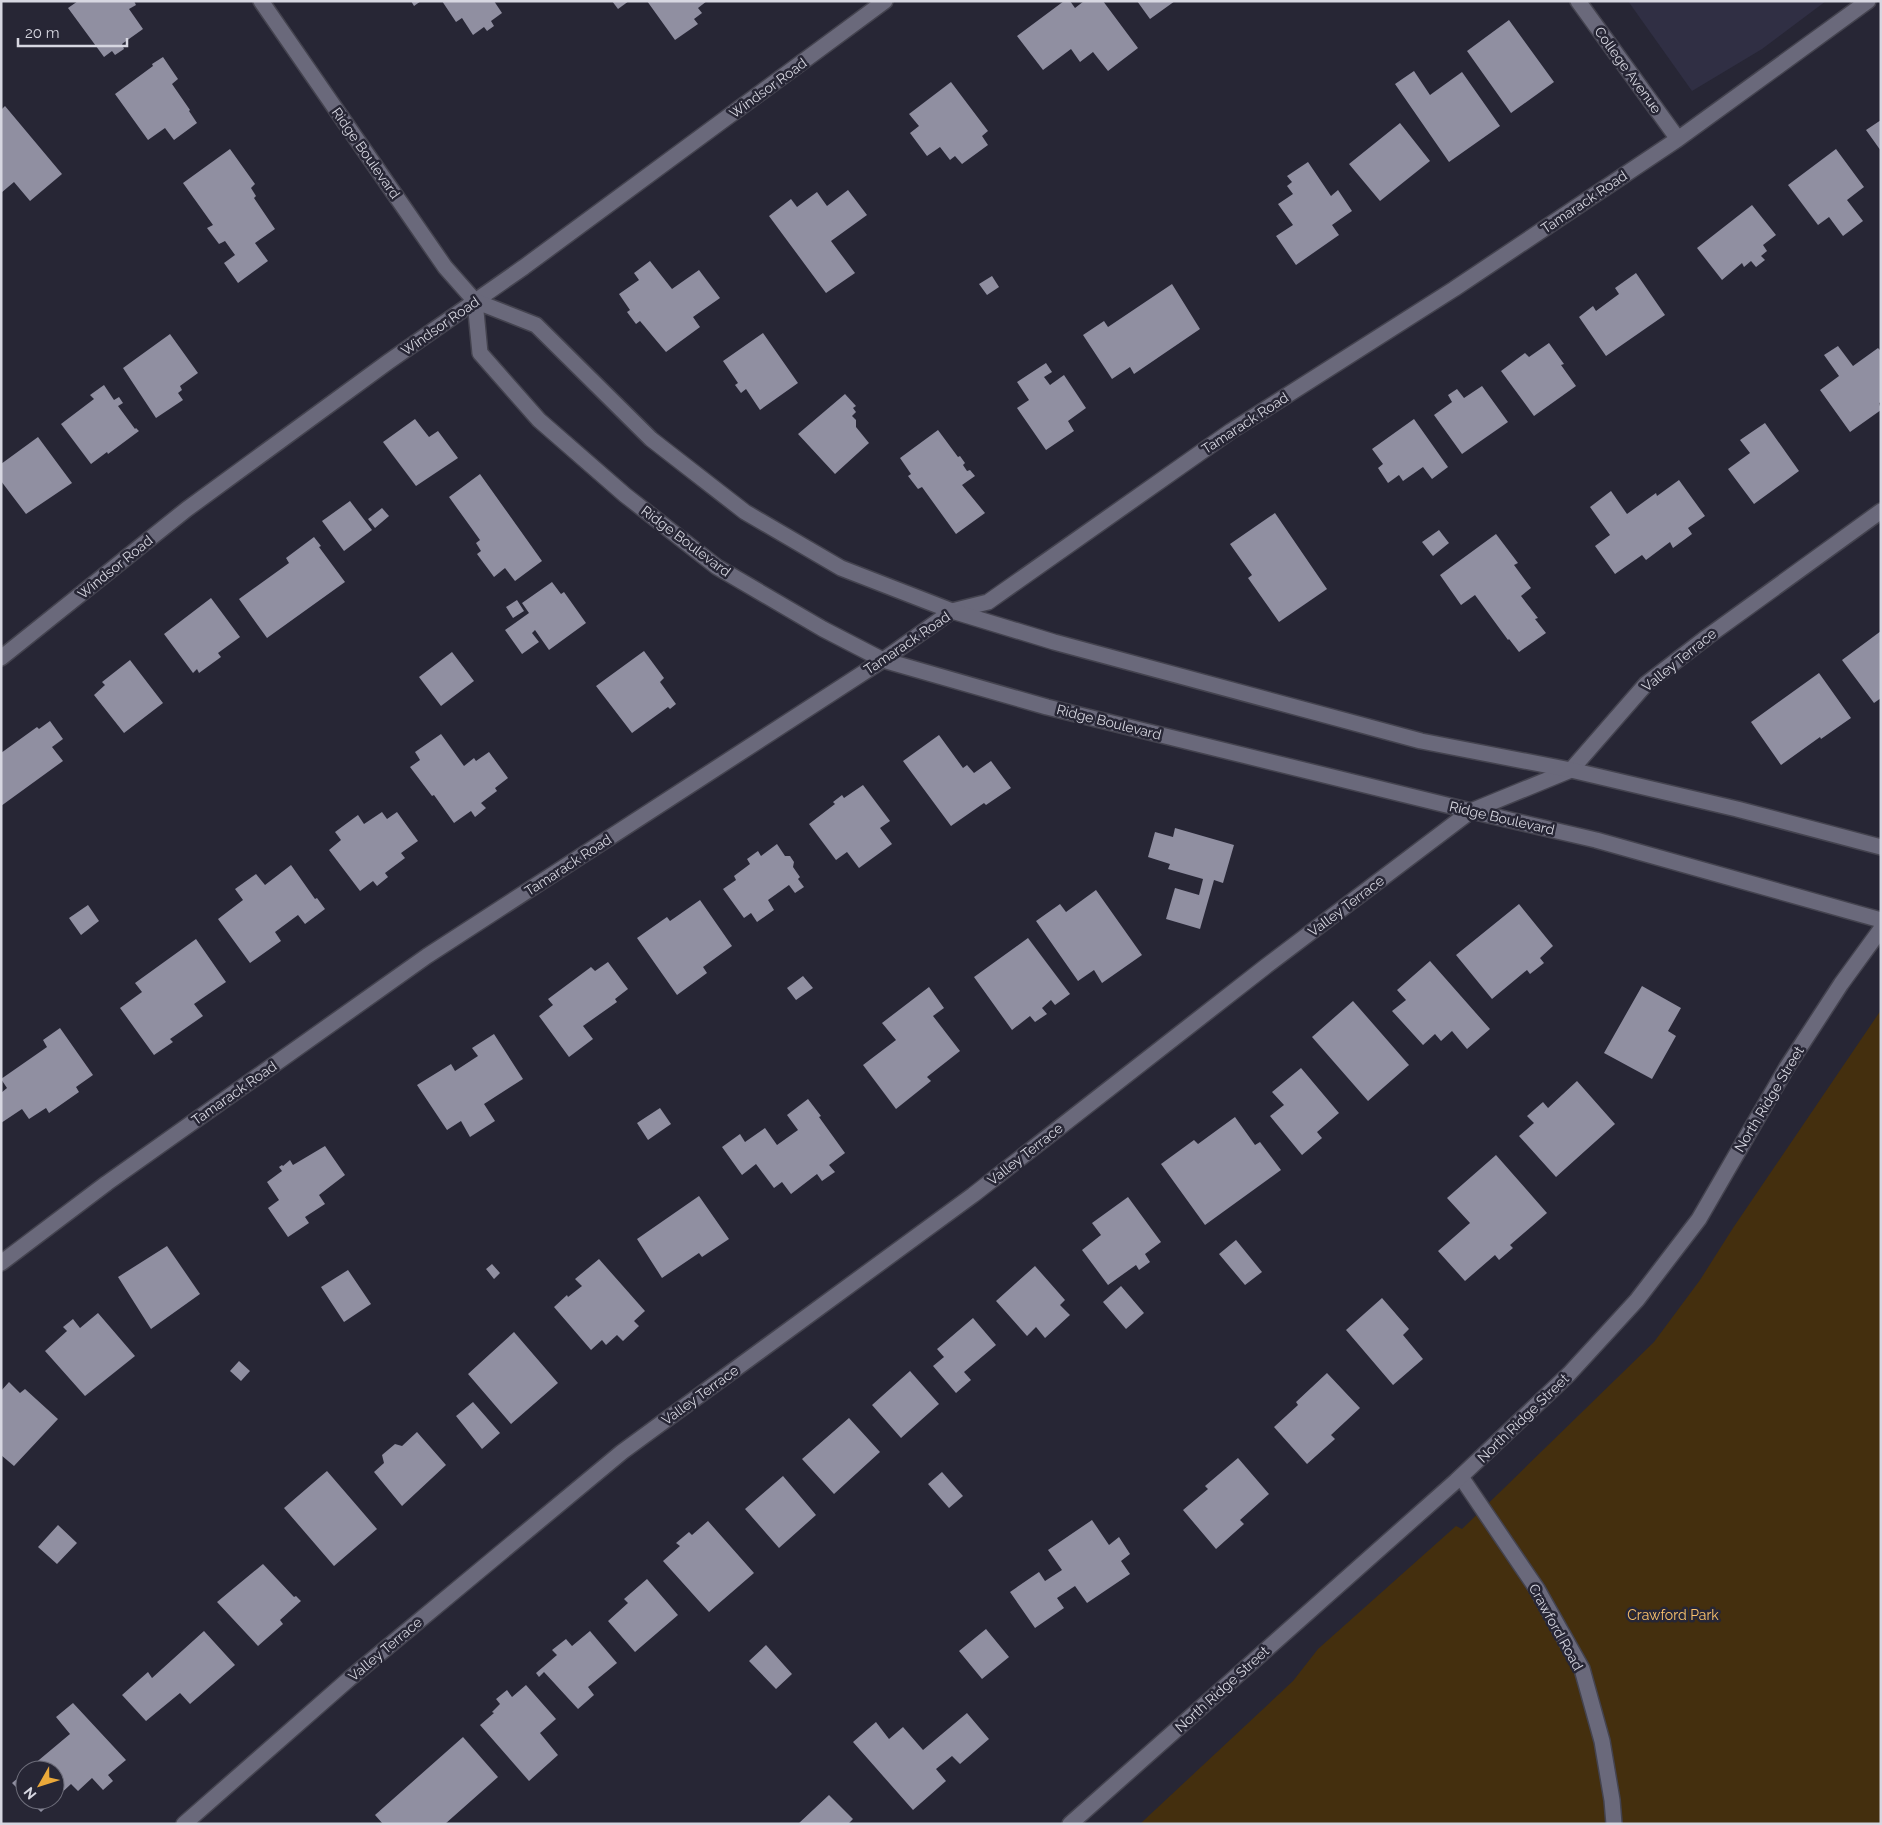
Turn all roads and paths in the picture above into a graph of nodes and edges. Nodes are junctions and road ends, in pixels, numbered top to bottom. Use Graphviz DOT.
graph roads {
  1 [pos="261,1"];
  2 [pos="885,1"];
  3 [pos="1578,1"];
  4 [pos="1868,1"];
  5 [pos="1678,139"];
  6 [pos="475,301"];
  7 [pos="1881,511"];
  8 [pos="952,611"];
  9 [pos="1,658"];
  10 [pos="883,660"];
  11 [pos="1571,770"];
  12 [pos="1471,812"];
  13 [pos="1881,847"];
  14 [pos="1881,920"];
  15 [pos="1881,929"];
  16 [pos="1,1263"];
  17 [pos="1460,1477"];
  18 [pos="184,1824"];
  19 [pos="1070,1824"];
  20 [pos="1614,1824"];
  1 -- 6 [label="street, Ridge Boulevard"];
  2 -- 6 [label="street, Windsor Road"];
  3 -- 5 [label="street, College Avenue"];
  4 -- 5 [label="street, Tamarack Road"];
  5 -- 8 [label="street, Tamarack Road"];
  6 -- 8 [label="street, Ridge Boulevard"];
  6 -- 9 [label="street, Windsor Road"];
  6 -- 10 [label="street, Ridge Boulevard"];
  7 -- 11 [label="street, Valley Terrace"];
  8 -- 10 [label="street, Tamarack Road"];
  8 -- 11 [label="street, Ridge Boulevard"];
  10 -- 12 [label="street, Ridge Boulevard"];
  10 -- 16 [label="street, Tamarack Road"];
  11 -- 12 [label="street, Valley Terrace"];
  11 -- 13 [label="street, Ridge Boulevard"];
  12 -- 14 [label="street, Ridge Boulevard"];
  12 -- 18 [label="street, Valley Terrace"];
  15 -- 17 [label="street, North Ridge Street"];
  17 -- 19 [label="street, North Ridge Street"];
  17 -- 20 [label="street, Crawford Road"];
}
